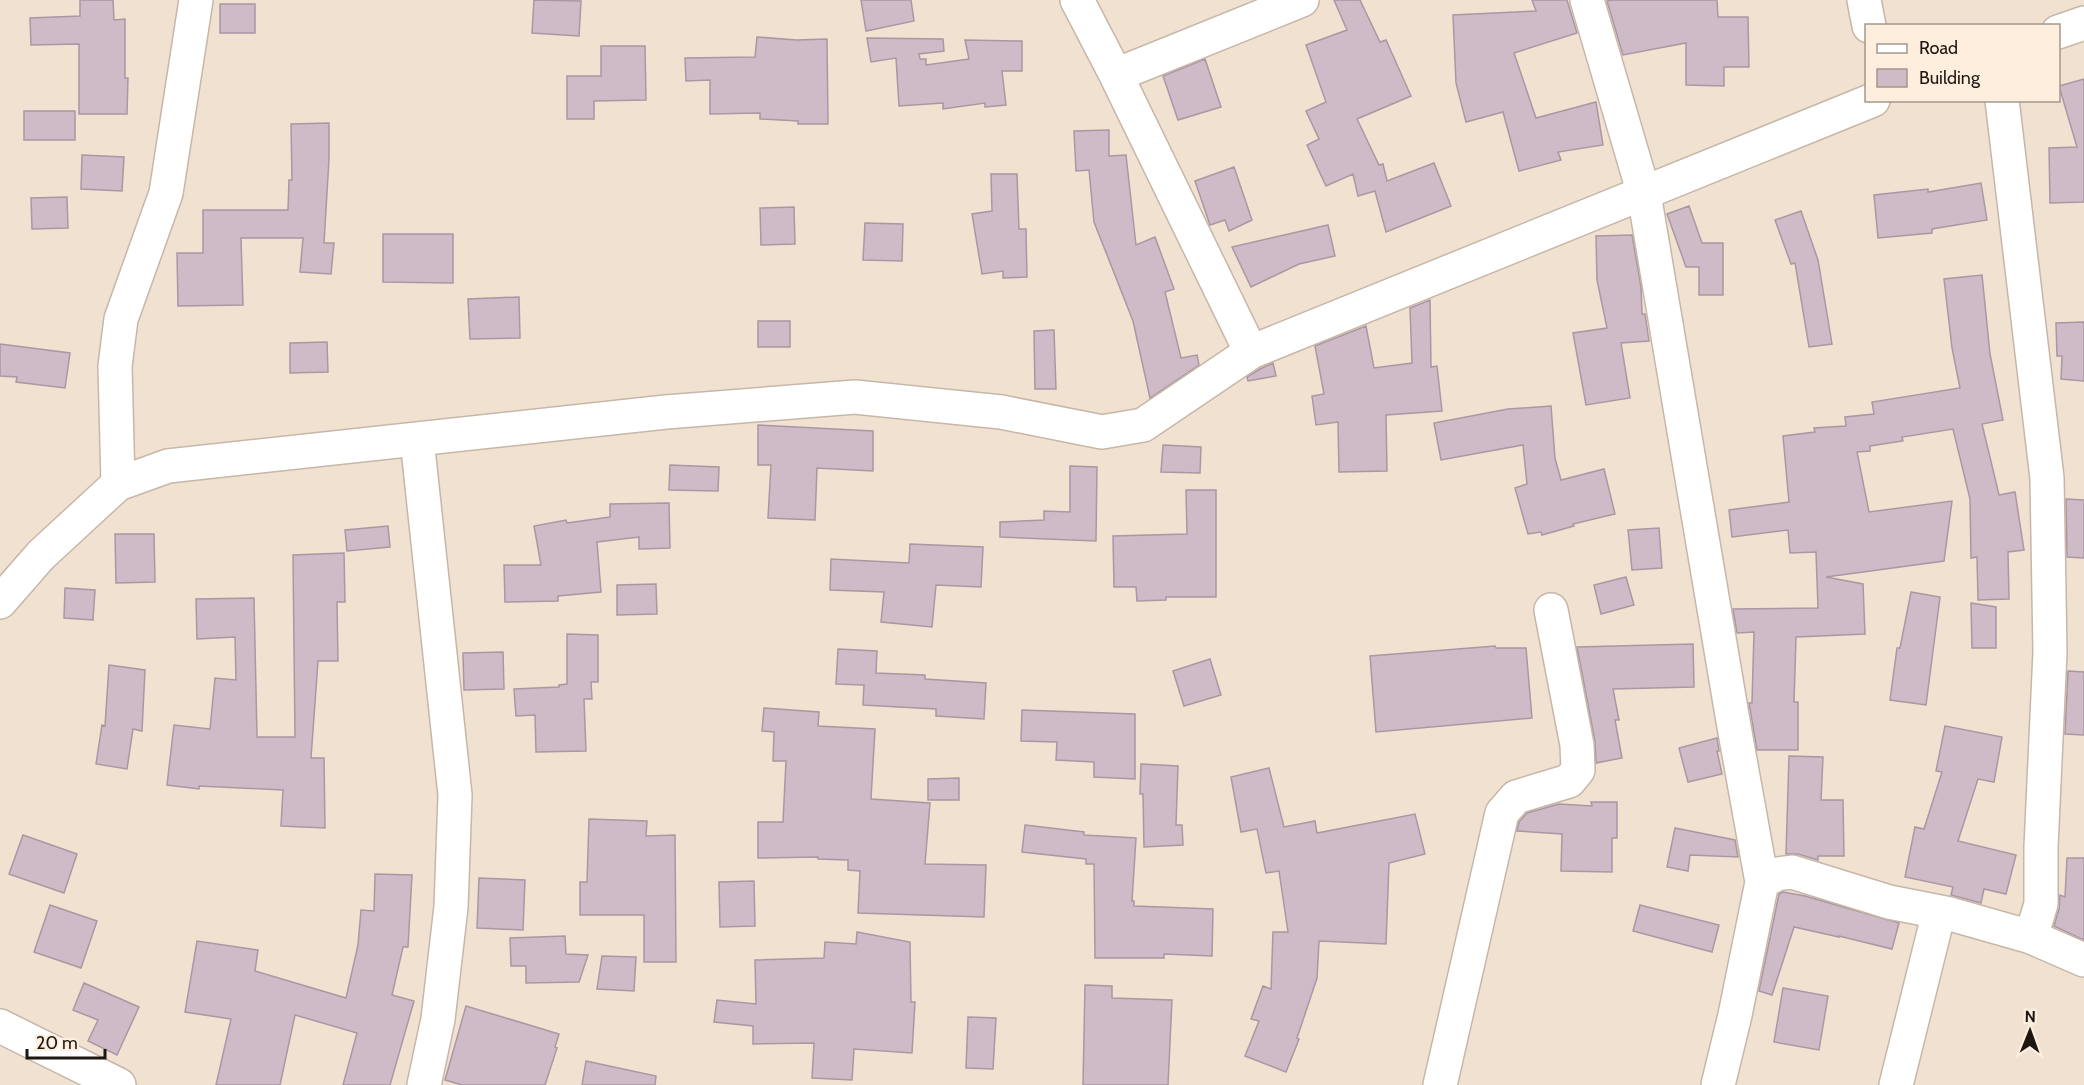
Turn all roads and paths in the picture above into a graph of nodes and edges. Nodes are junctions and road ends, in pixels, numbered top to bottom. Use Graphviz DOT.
graph roads {
  1 [pos="196,0"];
  2 [pos="1077,0"];
  3 [pos="1302,0"];
  4 [pos="1587,0"];
  5 [pos="1864,0"];
  6 [pos="2084,23"];
  7 [pos="1869,24"];
  8 [pos="2060,31"];
  9 [pos="1116,75"];
  10 [pos="1868,102"];
  11 [pos="2002,102"];
  12 [pos="1644,194"];
  13 [pos="1251,352"];
  14 [pos="417,439"];
  15 [pos="118,484"];
  16 [pos="0,602"];
  17 [pos="1551,610"];
  18 [pos="1762,882"];
  19 [pos="1939,912"];
  20 [pos="2031,938"];
  21 [pos="2084,960"];
  22 [pos="0,1026"];
  23 [pos="119,1085"];
  24 [pos="423,1085"];
  25 [pos="1440,1085"];
  26 [pos="1718,1085"];
  27 [pos="1896,1085"];
  1 -- 15 [label="street"];
  2 -- 9 [label="street"];
  3 -- 9 [label="street"];
  4 -- 12 [label="street"];
  5 -- 7 [label="street"];
  6 -- 8 [label="street"];
  9 -- 13 [label="street"];
  10 -- 12 [label="street"];
  11 -- 20 [label="street"];
  12 -- 13 [label="street"];
  12 -- 18 [label="street"];
  13 -- 14 [label="street"];
  14 -- 15 [label="street"];
  14 -- 24 [label="street"];
  15 -- 16 [label="street"];
  17 -- 25 [label="street"];
  18 -- 19 [label="street"];
  18 -- 26 [label="street"];
  19 -- 20 [label="street"];
  19 -- 27 [label="street"];
  20 -- 21 [label="street"];
  22 -- 23 [label="street"];
}
